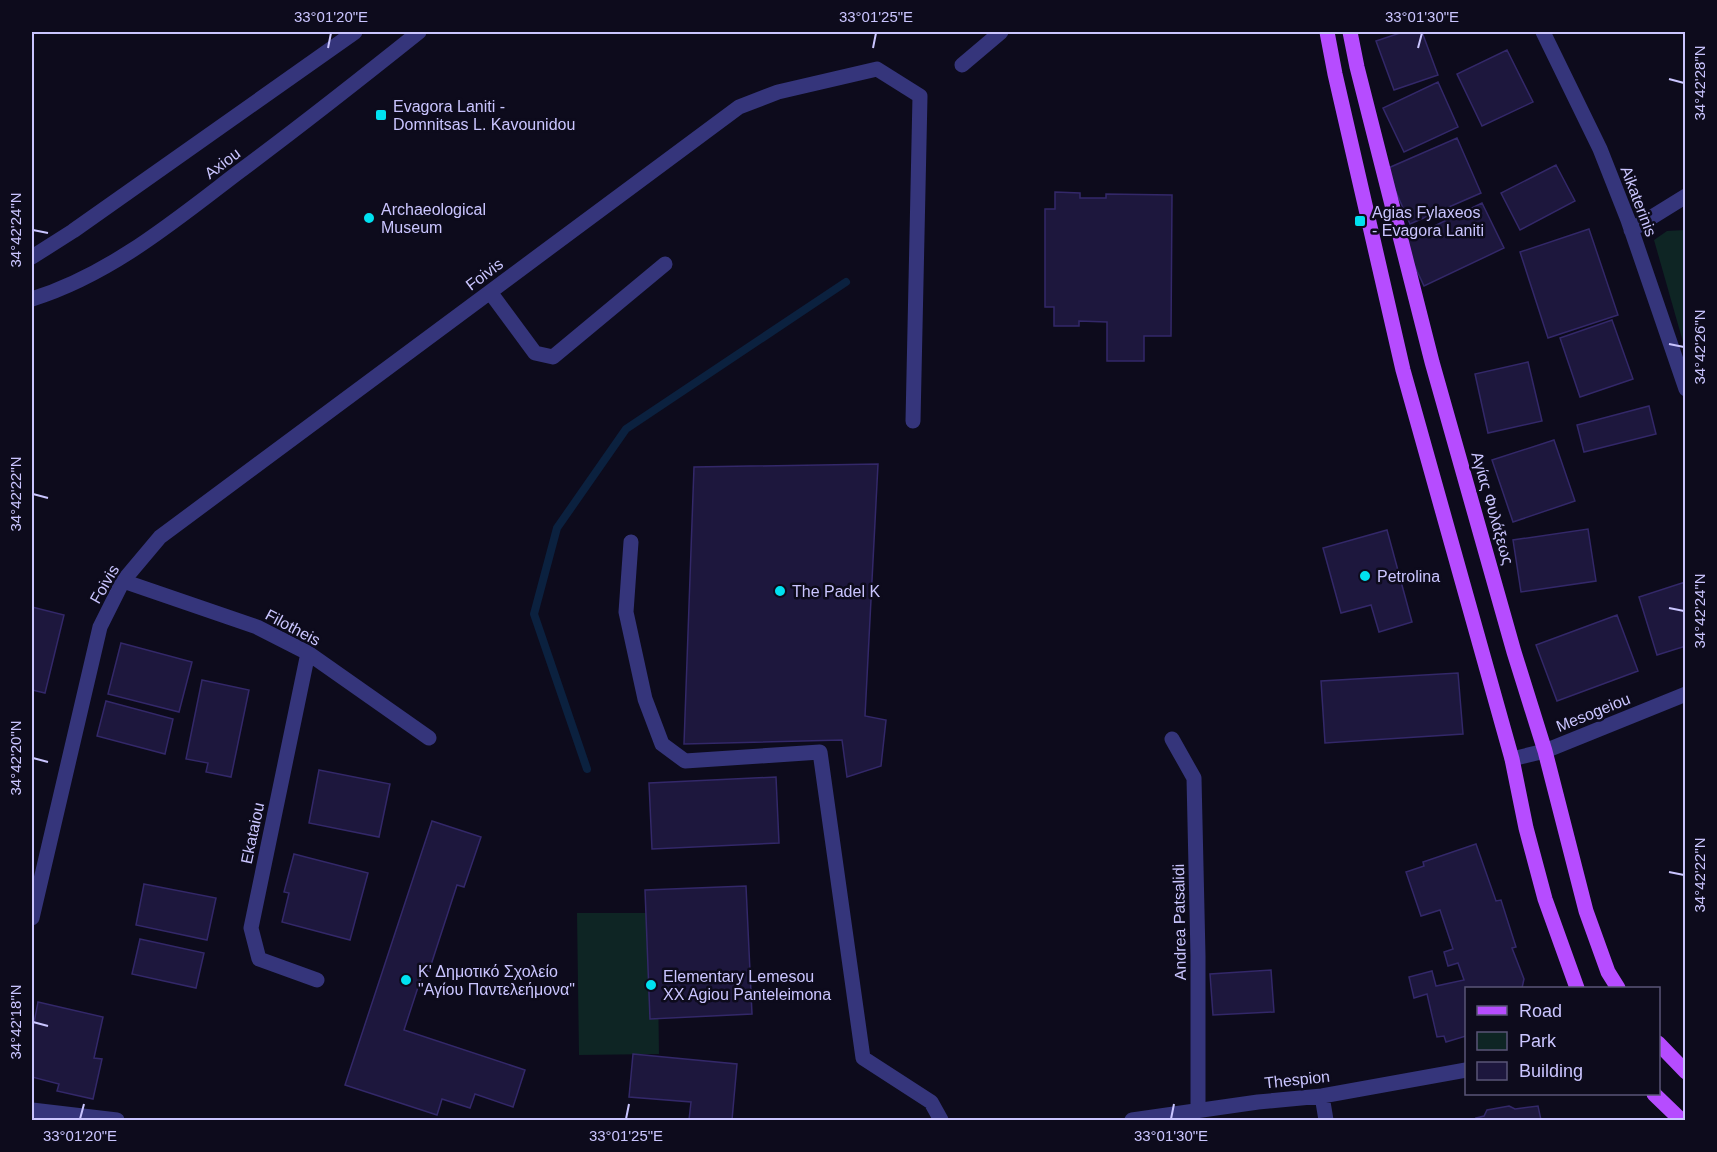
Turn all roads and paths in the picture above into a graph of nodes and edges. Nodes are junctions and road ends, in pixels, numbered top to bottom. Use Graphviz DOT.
graph roads {
  1 [pos="355,32"];
  2 [pos="419,32"];
  3 [pos="1001,32"];
  4 [pos="1327,32"];
  5 [pos="1350,32"];
  6 [pos="1543,32"];
  7 [pos="962,65"];
  8 [pos="1686,196"];
  9 [pos="1631,230"];
  10 [pos="32,257"];
  11 [pos="665,264"];
  12 [pos="490,292"];
  13 [pos="32,299"];
  14 [pos="1686,388"];
  15 [pos="913,420"];
  16 [pos="631,542"];
  17 [pos="123,581"];
  18 [pos="308,653"];
  19 [pos="1686,694"];
  20 [pos="429,738"];
  21 [pos="1173,739"];
  22 [pos="1545,752"];
  23 [pos="1512,759"];
  24 [pos="32,918"];
  25 [pos="317,980"];
  26 [pos="1577,987"];
  27 [pos="1617,987"];
  28 [pos="1660,1044"];
  29 [pos="1465,1070"];
  30 [pos="1686,1072"];
  31 [pos="1655,1095"];
  32 [pos="1322,1096"];
  33 [pos="32,1110"];
  34 [pos="1198,1110"];
  35 [pos="117,1120"];
  36 [pos="941,1120"];
  37 [pos="1132,1120"];
  38 [pos="1326,1120"];
  39 [pos="1681,1120"];
  1 -- 10 [label="street, Axiou"];
  2 -- 13 [label="street, Axiou"];
  3 -- 7 [label="street"];
  4 -- 23 [label="main road"];
  5 -- 22 [label="main road, Αγίας Φυλάξεως"];
  6 -- 9 [label="street, Aikaterinis"];
  8 -- 9 [label="street"];
  9 -- 14 [label="street, Aikaterinis"];
  11 -- 12 [label="street"];
  12 -- 15 [label="street, Foivis"];
  12 -- 17 [label="street, Foivis"];
  16 -- 36 [label="street"];
  17 -- 18 [label="street, Filotheis"];
  17 -- 24 [label="street, Foivis"];
  18 -- 20 [label="street, Filotheis"];
  18 -- 25 [label="street, Ekataiou"];
  19 -- 22 [label="street, Mesogeiou"];
  21 -- 34 [label="street, Andrea Patsalidi"];
  22 -- 23 [label="street, Mesogeiou"];
  22 -- 27 [label="main road, Αγίας Φυλάξεως"];
  23 -- 26 [label="main road"];
  28 -- 30 [label="main road"];
  29 -- 32 [label="street, Thespion"];
  31 -- 39 [label="main road"];
  32 -- 34 [label="street, Thespion"];
  32 -- 38 [label="street"];
  33 -- 35 [label="street"];
  34 -- 37 [label="street, Thespion"];
}
